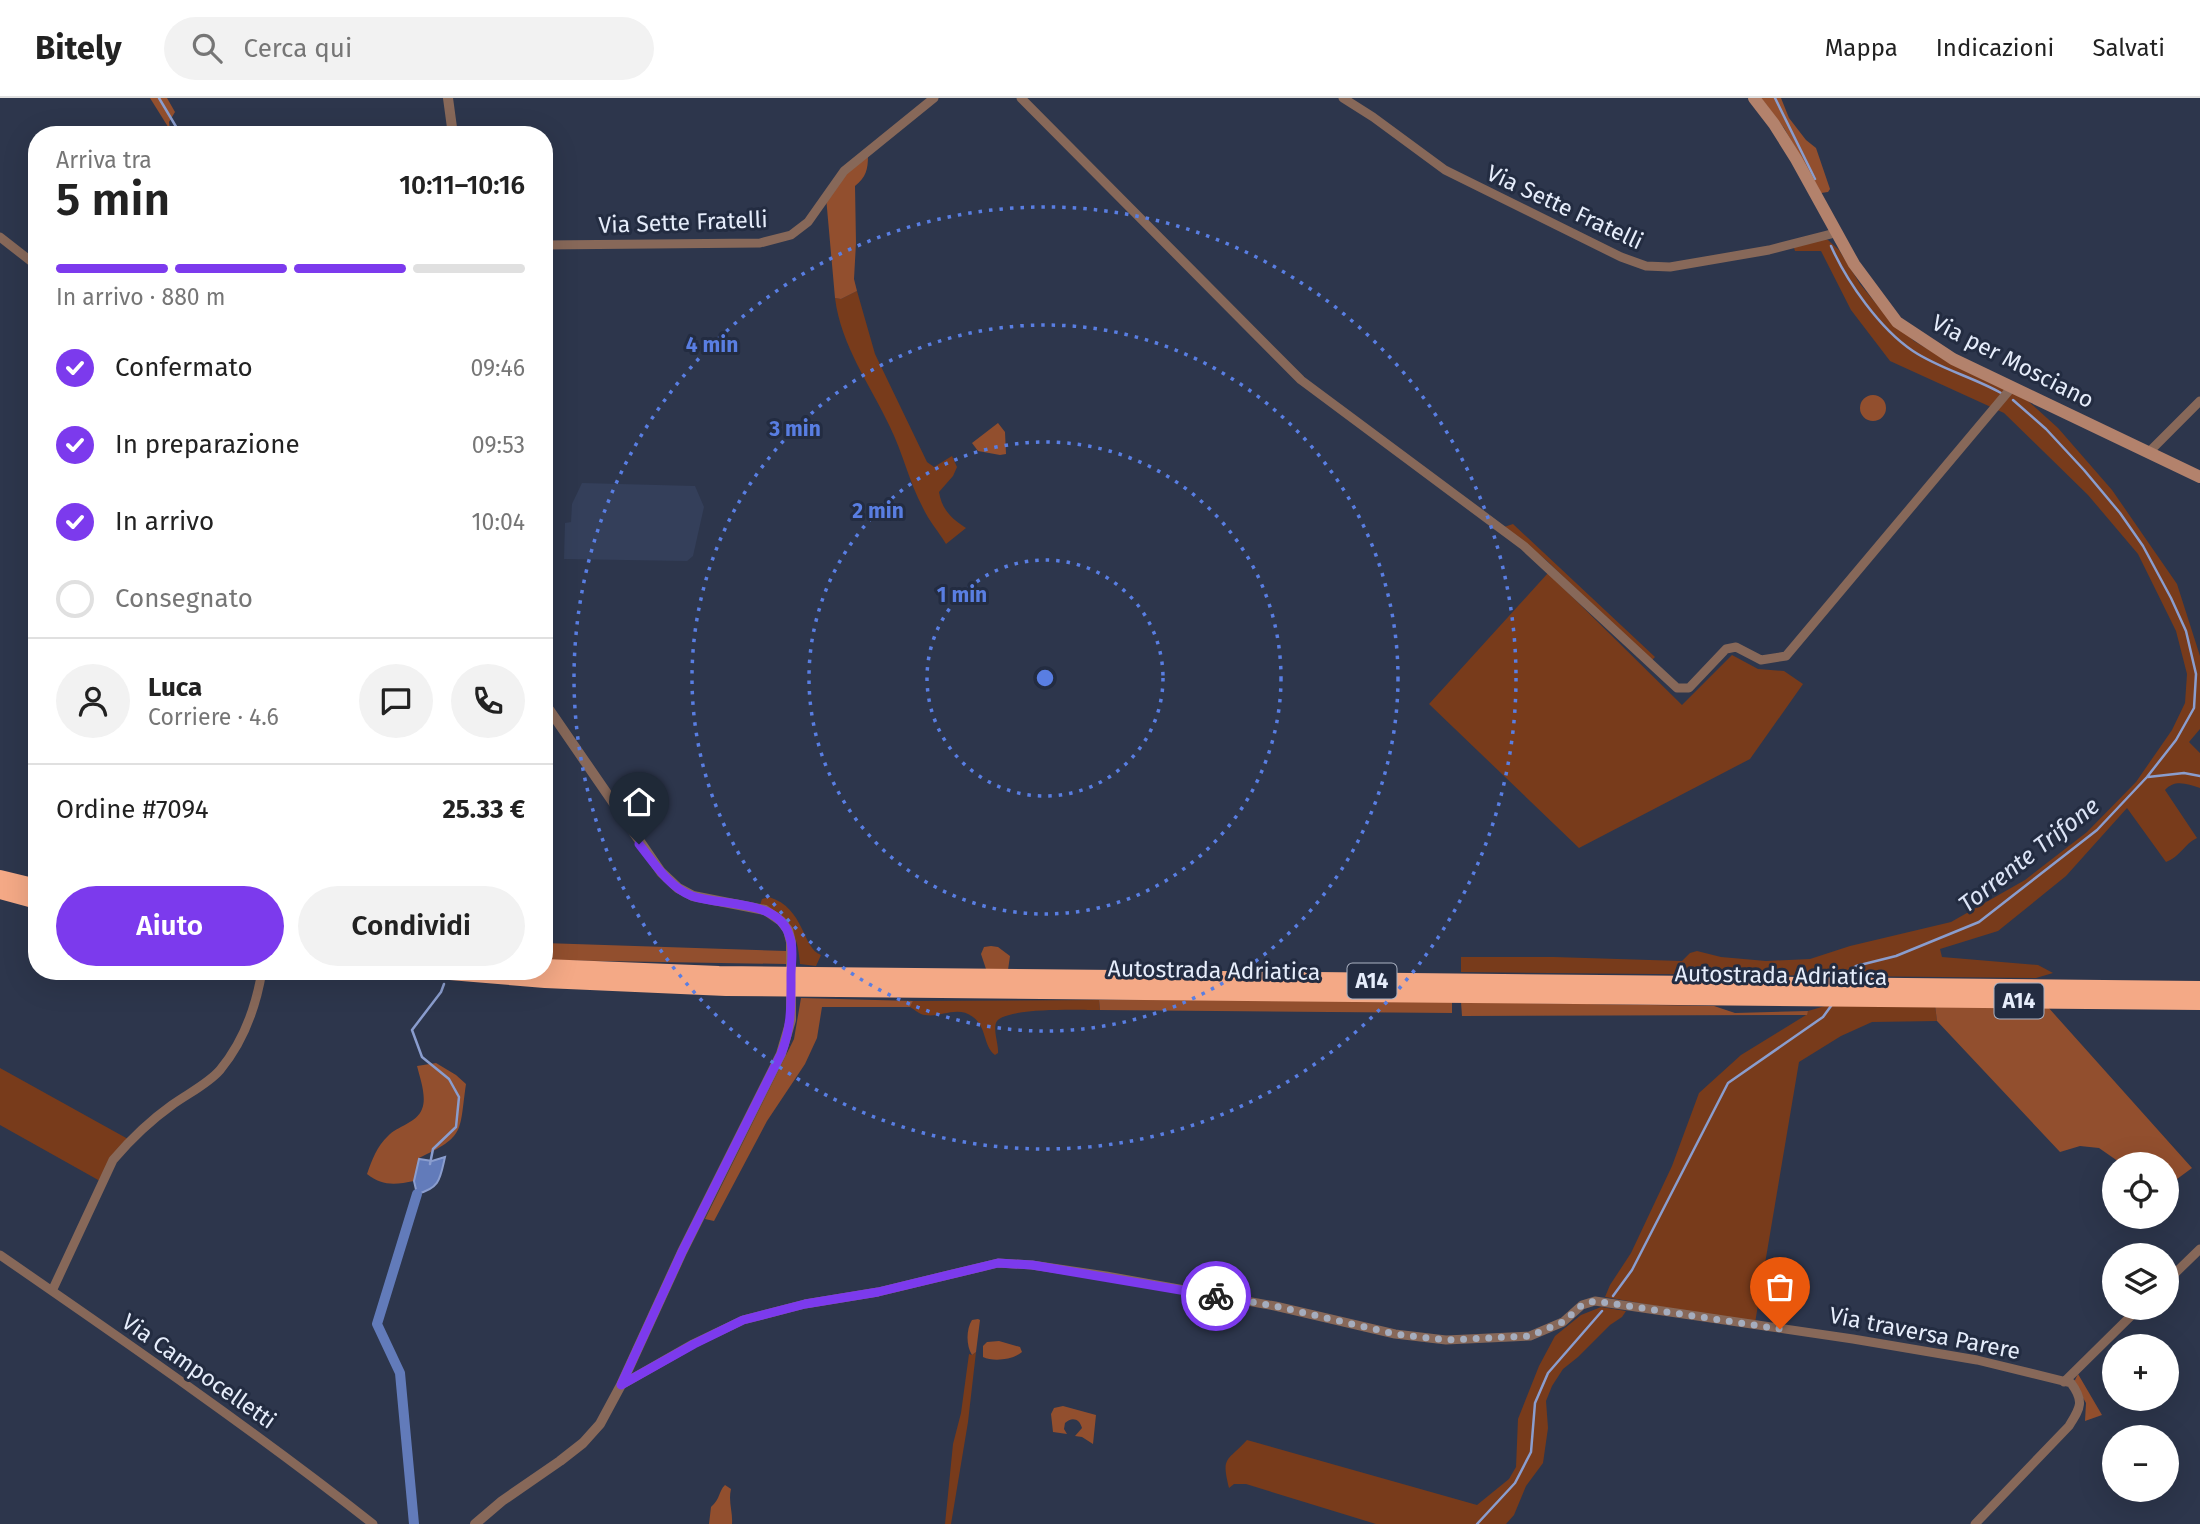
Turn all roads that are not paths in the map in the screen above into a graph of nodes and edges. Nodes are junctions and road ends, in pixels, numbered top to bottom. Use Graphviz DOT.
graph roads {
  1 [pos="448,98"];
  2 [pos="934,98"];
  3 [pos="1021,98"];
  4 [pos="1343,98"];
  5 [pos="1754,98"];
  6 [pos="452,126"];
  7 [pos="1835,233"];
  8 [pos="0,237"];
  9 [pos="553,245"];
  10 [pos="28,259"];
  11 [pos="2012,387"];
  12 [pos="2200,401"];
  13 [pos="2149,452"];
  14 [pos="2200,477"];
  15 [pos="553,715"];
  16 [pos="0,877"];
  17 [pos="28,885"];
  18 [pos="0,891"];
  19 [pos="28,899"];
  20 [pos="553,967"];
  21 [pos="261,980"];
  22 [pos="545,980"];
  23 [pos="2200,989"];
  24 [pos="2200,1002"];
  25 [pos="2200,1249"];
  26 [pos="0,1255"];
  27 [pos="2179,1269"];
  28 [pos="52,1291"];
  29 [pos="2127,1320"];
  30 [pos="2064,1382"];
  31 [pos="621,1385"];
  32 [pos="373,1524"];
  33 [pos="475,1524"];
  34 [pos="1975,1524"];
  1 -- 6 [label="street"];
  2 -- 9 [label="street, Via Sette Fratelli"];
  3 -- 11 [label="street"];
  4 -- 7 [label="street, Via Sette Fratelli"];
  5 -- 7 [label="main road, Via per Mosciano"];
  7 -- 11 [label="main road, Via per Mosciano"];
  8 -- 10 [label="street"];
  11 -- 13 [label="main road, Via per Mosciano"];
  12 -- 13 [label="street"];
  13 -- 14 [label="main road, Via per Mosciano"];
  15 -- 31 [label="street"];
  16 -- 17 [label="highway"];
  18 -- 19 [label="highway"];
  20 -- 23 [label="highway, Autostrada Adriatica / A14"];
  21 -- 28 [label="street"];
  22 -- 24 [label="highway, Autostrada Adriatica / A14"];
  25 -- 27 [label="street"];
  26 -- 28 [label="street, Via Campocelletti"];
  28 -- 32 [label="street, Via Campocelletti"];
  29 -- 30 [label="street"];
  30 -- 31 [label="street, Via traversa Parere"];
  30 -- 34 [label="street"];
  31 -- 33 [label="street"];
}
